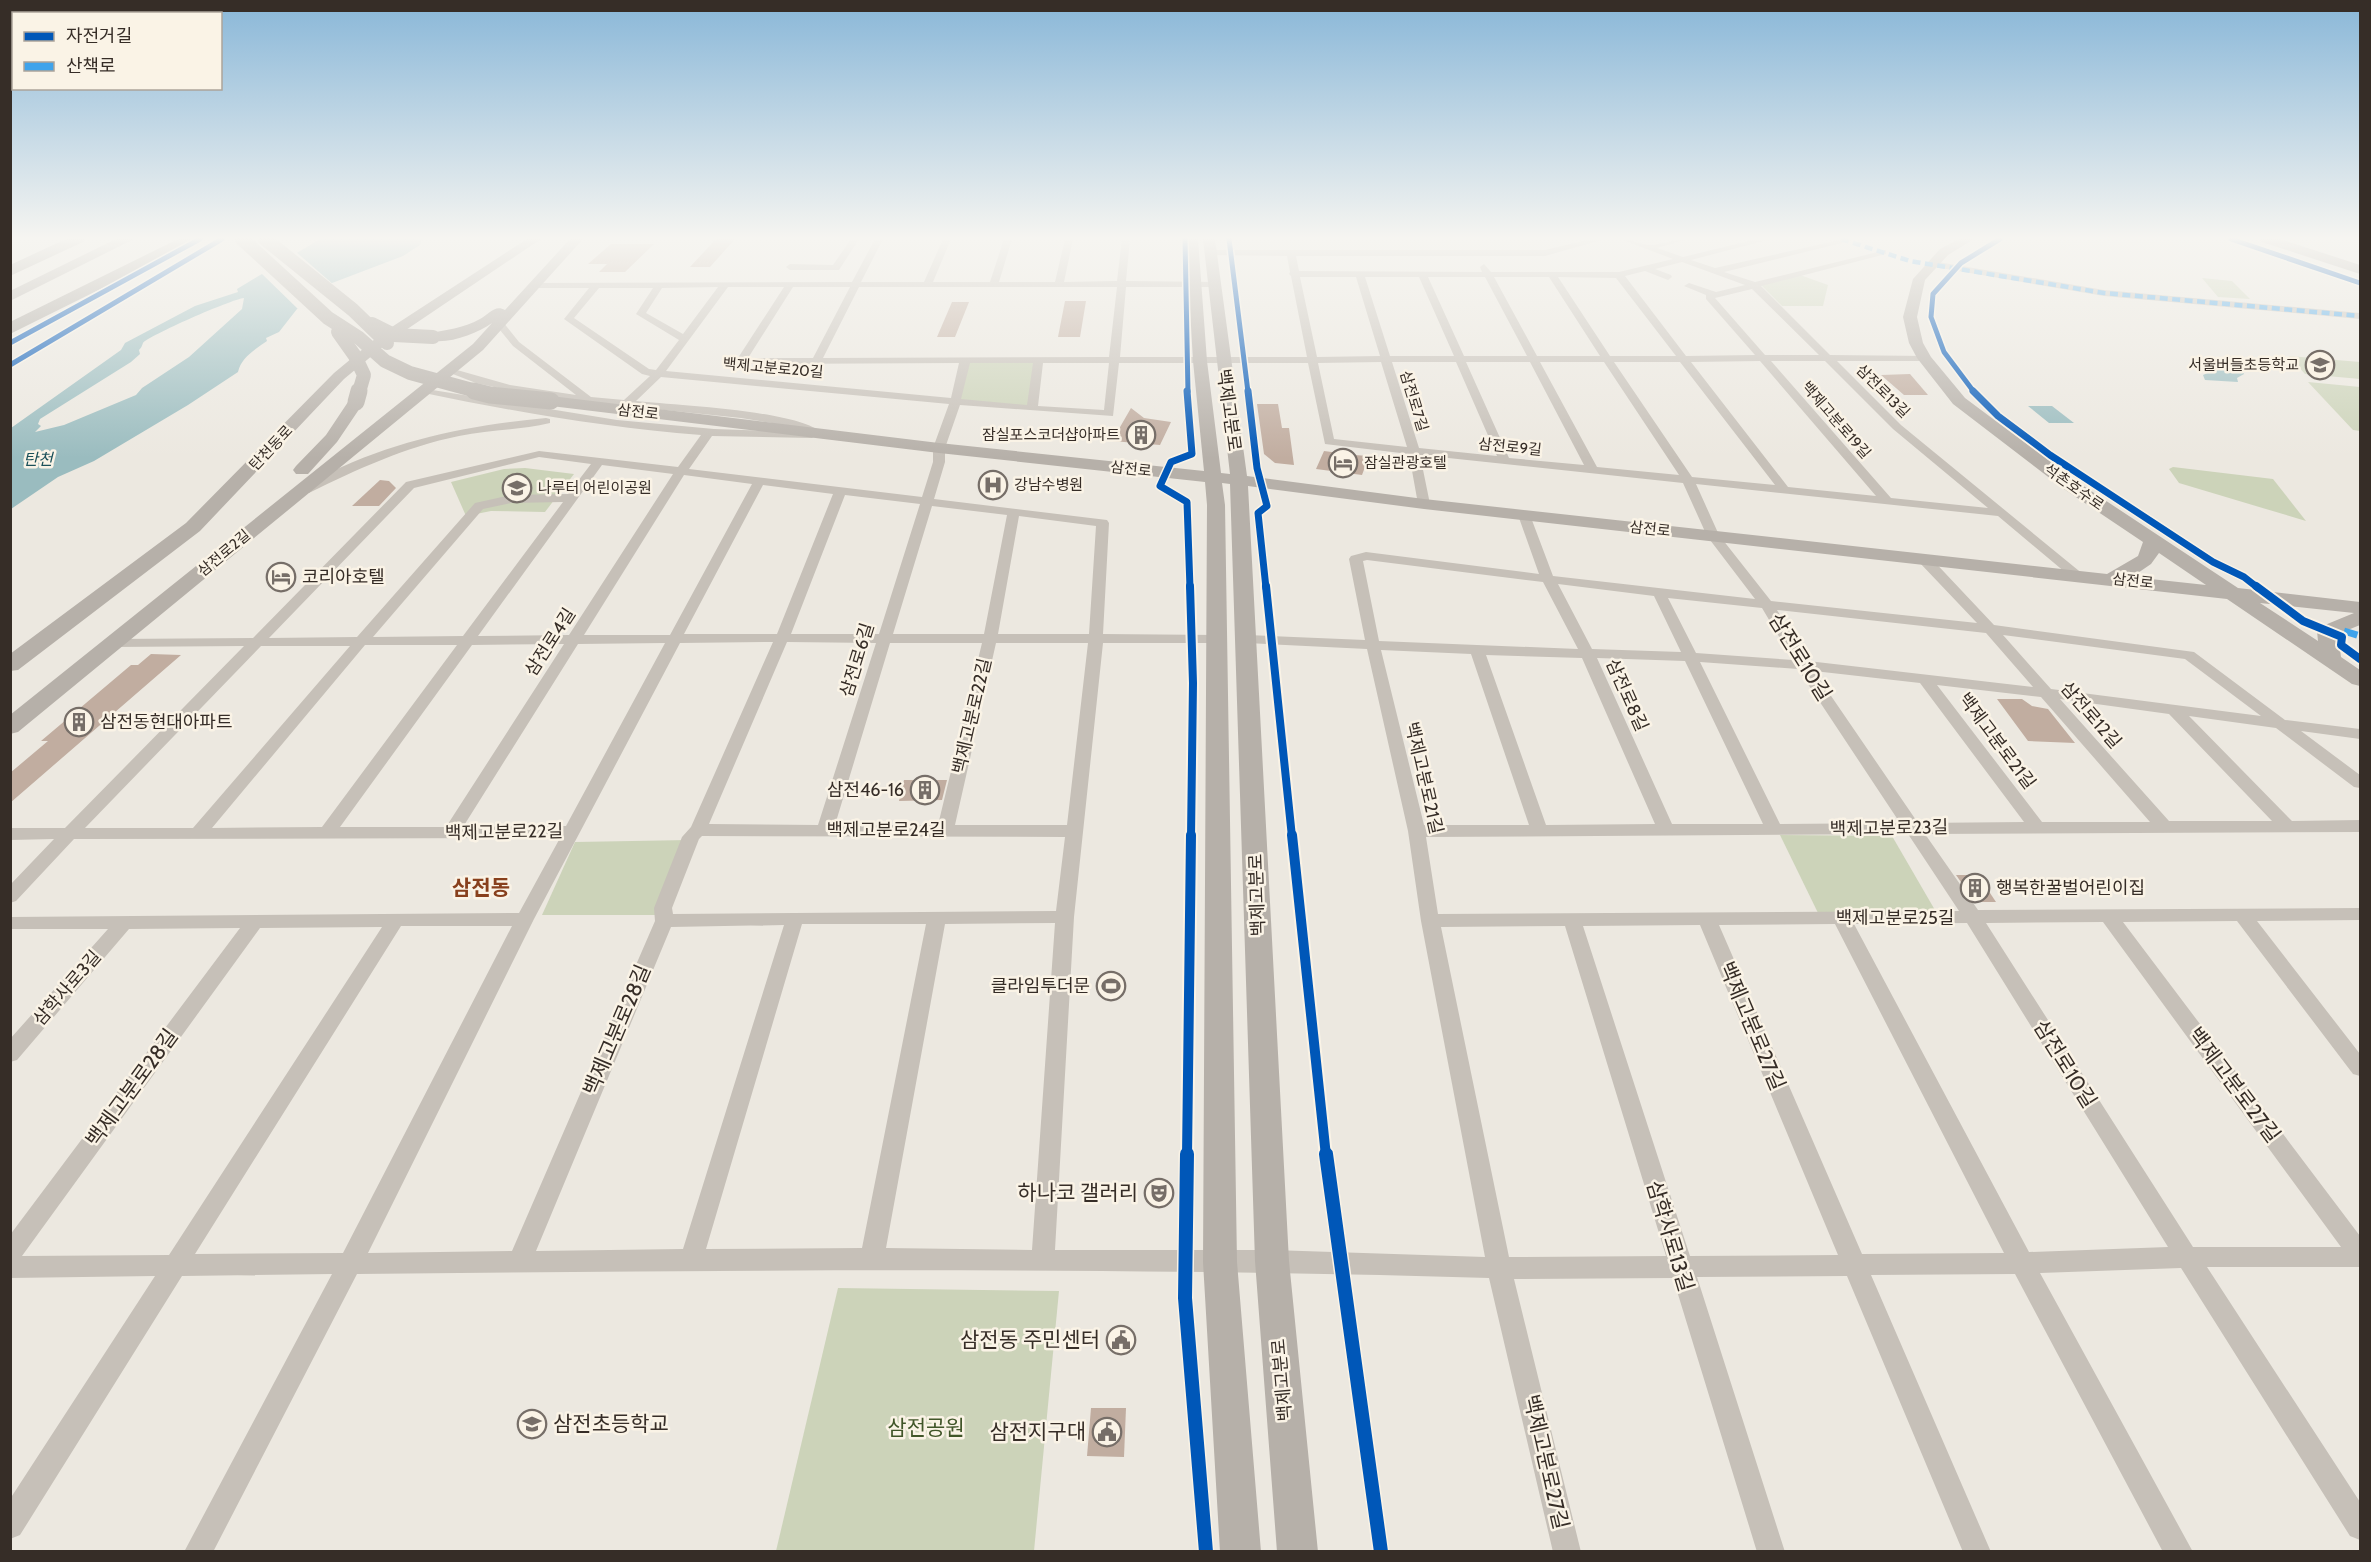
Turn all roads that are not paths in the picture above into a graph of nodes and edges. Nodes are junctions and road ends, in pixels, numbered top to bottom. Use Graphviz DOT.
graph roads {
  1 [pos="43,312"];
  2 [pos="58,312"];
  3 [pos="321,312"];
  4 [pos="355,312"];
  5 [pos="356,312"];
  6 [pos="424,312"];
  7 [pos="499,312"];
  8 [pos="511,312"];
  9 [pos="575,312"];
  10 [pos="642,312"];
  11 [pos="705,312"];
  12 [pos="772,312"];
  13 [pos="842,312"];
  14 [pos="1118,312"];
  15 [pos="1207,312"];
  16 [pos="1301,312"];
  17 [pos="1371,312"];
  18 [pos="1439,312"];
  19 [pos="1508,312"];
  20 [pos="1576,312"];
  21 [pos="1647,312"];
  22 [pos="1722,312"];
  23 [pos="1782,312"];
  24 [pos="1911,312"];
  25 [pos="2317,312"];
  26 [pos="2361,316"];
  27 [pos="328,318"];
  28 [pos="500,324"];
  29 [pos="10,329"];
  30 [pos="685,339"];
  31 [pos="10,340"];
  32 [pos="1607,358"];
  33 [pos="1683,358"];
  34 [pos="1761,358"];
  35 [pos="1830,358"];
  36 [pos="1924,358"];
  37 [pos="1311,359"];
  38 [pos="1386,359"];
  39 [pos="1460,359"];
  40 [pos="1533,359"];
  41 [pos="741,361"];
  42 [pos="816,361"];
  43 [pos="965,361"];
  44 [pos="1038,361"];
  45 [pos="1211,361"];
  46 [pos="1113,362"];
  47 [pos="660,372"];
  48 [pos="444,375"];
  49 [pos="730,379"];
  50 [pos="424,390"];
  51 [pos="588,400"];
  52 [pos="956,400"];
  53 [pos="551,401"];
  54 [pos="628,403"];
  55 [pos="1032,409"];
  56 [pos="580,418"];
  57 [pos="709,432"];
  58 [pos="819,435"];
  59 [pos="939,448"];
  60 [pos="1414,452"];
  61 [pos="1505,461"];
  62 [pos="598,462"];
  63 [pos="681,471"];
  64 [pos="1593,471"];
  65 [pos="1226,479"];
  66 [pos="1688,480"];
  67 [pos="759,481"];
  68 [pos="840,491"];
  69 [pos="1786,492"];
  70 [pos="293,496"];
  71 [pos="572,498"];
  72 [pos="1887,501"];
  73 [pos="926,502"];
  74 [pos="1424,504"];
  75 [pos="1014,511"];
  76 [pos="2002,513"];
  77 [pos="1524,515"];
  78 [pos="250,531"];
  79 [pos="1713,536"];
  80 [pos="2153,540"];
  81 [pos="1924,559"];
  82 [pos="2077,575"];
  83 [pos="1548,579"];
  84 [pos="2112,579"];
  85 [pos="2232,592"];
  86 [pos="1659,593"];
  87 [pos="1766,604"];
  88 [pos="2361,608"];
  89 [pos="2361,618"];
  90 [pos="1989,629"];
  91 [pos="1096,637"];
  92 [pos="675,638"];
  93 [pos="782,638"];
  94 [pos="884,638"];
  95 [pos="990,638"];
  96 [pos="575,639"];
  97 [pos="1217,639"];
  98 [pos="1247,639"];
  99 [pos="469,640"];
  100 [pos="362,641"];
  101 [pos="258,642"];
  102 [pos="113,643"];
  103 [pos="1373,645"];
  104 [pos="1477,650"];
  105 [pos="1588,654"];
  106 [pos="1689,657"];
  107 [pos="2331,659"];
  108 [pos="10,665"];
  109 [pos="1803,665"];
  110 [pos="2361,679"];
  111 [pos="1925,680"];
  112 [pos="2046,693"];
  113 [pos="2174,710"];
  114 [pos="2283,724"];
  115 [pos="10,727"];
  116 [pos="2361,734"];
  117 [pos="2361,783"];
  118 [pos="2037,826"];
  119 [pos="2163,826"];
  120 [pos="2287,826"];
  121 [pos="2361,826"];
  122 [pos="1774,828"];
  123 [pos="946,829"];
  124 [pos="1539,829"];
  125 [pos="1666,829"];
  126 [pos="698,830"];
  127 [pos="825,830"];
  128 [pos="1914,830"];
  129 [pos="1075,831"];
  130 [pos="1417,831"];
  131 [pos="571,832"];
  132 [pos="70,833"];
  133 [pos="10,834"];
  134 [pos="197,834"];
  135 [pos="326,834"];
  136 [pos="450,834"];
  137 [pos="10,897"];
  138 [pos="2241,914"];
  139 [pos="2108,916"];
  140 [pos="2358,916"];
  141 [pos="937,917"];
  142 [pos="1065,917"];
  143 [pos="795,918"];
  144 [pos="1841,918"];
  145 [pos="1973,918"];
  146 [pos="525,919"];
  147 [pos="1707,919"];
  148 [pos="1572,920"];
  149 [pos="395,921"];
  150 [pos="664,921"];
  151 [pos="1430,921"];
  152 [pos="124,922"];
  153 [pos="254,922"];
  154 [pos="10,923"];
  155 [pos="10,1054"];
  156 [pos="2361,1068"];
  157 [pos="10,1254"];
  158 [pos="2361,1255"];
  159 [pos="2187,1257"];
  160 [pos="692,1258"];
  161 [pos="872,1258"];
  162 [pos="520,1260"];
  163 [pos="1043,1261"];
  164 [pos="1272,1261"];
  165 [pos="351,1262"];
  166 [pos="1220,1262"];
  167 [pos="2022,1263"];
  168 [pos="1853,1265"];
  169 [pos="10,1266"];
  170 [pos="175,1266"];
  171 [pos="1680,1267"];
  172 [pos="1500,1268"];
  173 [pos="10,1525"];
  174 [pos="2361,1526"];
  175 [pos="198,1551"];
  176 [pos="1241,1551"];
  177 [pos="1298,1551"];
  178 [pos="1567,1551"];
  179 [pos="1771,1551"];
  180 [pos="1977,1551"];
  181 [pos="2179,1551"];
  1 -- 29 [label="highway"];
  2 -- 31 [label="highway"];
  3 -- 27 [label="main road, bridge"];
  4 -- 53 [label="main road, bridge"];
  5 -- 7 [label="main road, bridge"];
  6 -- 108 [label="main road, 탄천동로"];
  8 -- 28 [label="main road, 삼전로2길"];
  9 -- 47 [label="street, 백제고분로20길"];
  10 -- 30 [label="street"];
  11 -- 30 [label="street"];
  12 -- 41 [label="street"];
  13 -- 42 [label="street"];
  14 -- 46 [label="street"];
  15 -- 45 [label="main road, 백제고분로"];
  16 -- 37 [label="street"];
  17 -- 38 [label="street, 삼전로7길"];
  18 -- 39 [label="street"];
  19 -- 40 [label="street"];
  20 -- 32 [label="street"];
  21 -- 33 [label="street"];
  22 -- 34 [label="street, 백제고분로19길"];
  23 -- 35 [label="street, 삼전로13길"];
  24 -- 36 [label="main road, 석촌호수로"];
  25 -- 26 [label="street"];
  27 -- 53 [label="main road, bridge"];
  27 -- 78 [label="main road, bridge"];
  28 -- 48 [label="main road, 삼전로2길"];
  28 -- 51 [label="street"];
  30 -- 47 [label="street"];
  32 -- 33 [label="street, 백제고분로19길"];
  32 -- 40 [label="street, 백제고분로19길"];
  32 -- 66 [label="street"];
  33 -- 34 [label="street, 백제고분로19길"];
  33 -- 69 [label="street"];
  34 -- 35 [label="street, 백제고분로19길"];
  34 -- 72 [label="street, 백제고분로19길"];
  35 -- 36 [label="street, 백제고분로19길"];
  35 -- 76 [label="street, 삼전로13길"];
  36 -- 80 [label="main road, 석촌호수로"];
  37 -- 38 [label="street, 백제고분로19길"];
  37 -- 45 [label="street, 백제고분로19길"];
  37 -- 60 [label="street, 삼전로9길"];
  38 -- 39 [label="street, 백제고분로19길"];
  38 -- 60 [label="street, 삼전로7길"];
  39 -- 40 [label="street, 백제고분로19길"];
  39 -- 61 [label="street"];
  40 -- 64 [label="street"];
  41 -- 42 [label="street, 백제고분로20길"];
  41 -- 49 [label="street"];
  42 -- 43 [label="street, 백제고분로20길"];
  43 -- 44 [label="street, 백제고분로20길"];
  43 -- 52 [label="street"];
  44 -- 46 [label="street, 백제고분로20길"];
  44 -- 55 [label="street"];
  45 -- 46 [label="street, 백제고분로20길"];
  45 -- 65 [label="main road, 백제고분로"];
  46 -- 55 [label="street, 백제고분로20길"];
  47 -- 49 [label="street, 백제고분로20길"];
  47 -- 54 [label="street"];
  48 -- 50 [label="main road, 삼전로2길"];
  48 -- 51 [label="street"];
  49 -- 52 [label="street, 백제고분로20길"];
  50 -- 56 [label="street"];
  50 -- 70 [label="main road, 삼전로2길"];
  51 -- 54 [label="street"];
  52 -- 55 [label="street, 백제고분로20길"];
  52 -- 59 [label="street"];
  53 -- 58 [label="main road, 삼전로"];
  54 -- 58 [label="street"];
  56 -- 57 [label="street"];
  56 -- 70 [label="street"];
  57 -- 58 [label="street"];
  57 -- 63 [label="street, 삼전로4길"];
  58 -- 59 [label="main road, 삼전로"];
  59 -- 65 [label="main road, 삼전로"];
  59 -- 73 [label="street, 삼전로6길"];
  60 -- 61 [label="street, 삼전로9길"];
  60 -- 74 [label="street, 삼전로7길"];
  61 -- 64 [label="street, 삼전로9길"];
  62 -- 63 [label="street"];
  62 -- 71 [label="street"];
  62 -- 101 [label="street"];
  63 -- 67 [label="street"];
  63 -- 96 [label="street, 삼전로4길"];
  64 -- 66 [label="street, 삼전로9길"];
  65 -- 74 [label="main road, 삼전로"];
  65 -- 97 [label="main road, 백제고분로"];
  65 -- 98 [label="main road, 백제고분로"];
  66 -- 69 [label="street, 삼전로9길"];
  66 -- 79 [label="street"];
  67 -- 68 [label="street"];
  67 -- 92 [label="street, 백제고분로22길"];
  68 -- 73 [label="street"];
  68 -- 93 [label="street"];
  69 -- 72 [label="street, 삼전로9길"];
  70 -- 78 [label="main road, 삼전로2길"];
  71 -- 99 [label="street"];
  71 -- 100 [label="street"];
  72 -- 76 [label="street, 삼전로9길"];
  73 -- 75 [label="street"];
  73 -- 94 [label="street, 삼전로6길"];
  74 -- 77 [label="main road, 삼전로"];
  75 -- 91 [label="street"];
  75 -- 95 [label="street, 백제고분로22길"];
  76 -- 82 [label="street, 삼전로13길"];
  77 -- 79 [label="main road, 삼전로"];
  77 -- 83 [label="street, 삼전로8길"];
  78 -- 102 [label="main road, 삼전로2길"];
  79 -- 81 [label="main road, 삼전로"];
  79 -- 87 [label="street, 삼전로10길"];
  80 -- 84 [label="main road"];
  80 -- 85 [label="main road, 석촌호수로"];
  81 -- 82 [label="main road, 삼전로"];
  81 -- 90 [label="street, 삼전로12길"];
  82 -- 84 [label="main road, 삼전로"];
  83 -- 86 [label="street"];
  83 -- 103 [label="street, 백제고분로21길"];
  83 -- 105 [label="street, 삼전로8길"];
  84 -- 85 [label="main road, 삼전로"];
  85 -- 88 [label="main road, 삼전로"];
  85 -- 107 [label="main road, 석촌호수로"];
  86 -- 87 [label="street"];
  86 -- 106 [label="street"];
  87 -- 90 [label="street, 삼전로10길"];
  87 -- 109 [label="street, 삼전로10길"];
  89 -- 107 [label="main road"];
  90 -- 112 [label="street, 삼전로12길"];
  90 -- 114 [label="street, 백제고분로21길"];
  91 -- 95 [label="street, 백제고분로22길"];
  91 -- 97 [label="street, 백제고분로22길"];
  91 -- 129 [label="street"];
  92 -- 93 [label="street, 백제고분로22길"];
  92 -- 96 [label="street, 백제고분로22길"];
  92 -- 131 [label="street, 백제고분로22길"];
  93 -- 94 [label="street, 백제고분로22길"];
  93 -- 126 [label="street"];
  94 -- 95 [label="street, 백제고분로22길"];
  94 -- 127 [label="street, 삼전로6길"];
  95 -- 123 [label="street, 백제고분로22길"];
  96 -- 99 [label="street, 백제고분로22길"];
  96 -- 136 [label="street, 삼전로4길"];
  97 -- 166 [label="main road, 백제고분로"];
  98 -- 103 [label="street, 백제고분로21길"];
  98 -- 164 [label="main road, 백제고분로"];
  99 -- 100 [label="street, 백제고분로22길"];
  99 -- 135 [label="street"];
  100 -- 101 [label="street, 백제고분로22길"];
  100 -- 134 [label="street"];
  101 -- 102 [label="street, 백제고분로22길"];
  101 -- 132 [label="street"];
  102 -- 115 [label="main road, 삼전로2길"];
  103 -- 104 [label="street, 백제고분로21길"];
  103 -- 130 [label="street, 백제고분로21길"];
  104 -- 105 [label="street, 백제고분로21길"];
  104 -- 124 [label="street"];
  105 -- 106 [label="street, 백제고분로21길"];
  105 -- 125 [label="street, 삼전로8길"];
  106 -- 109 [label="street, 백제고분로21길"];
  106 -- 122 [label="street"];
  107 -- 110 [label="main road, 석촌호수로"];
  109 -- 111 [label="street, 백제고분로21길"];
  109 -- 128 [label="street, 삼전로10길"];
  111 -- 112 [label="street, 백제고분로21길"];
  111 -- 118 [label="street, 백제고분로21길"];
  112 -- 113 [label="street, 백제고분로21길"];
  112 -- 119 [label="street, 삼전로12길"];
  113 -- 114 [label="street, 백제고분로21길"];
  113 -- 120 [label="street"];
  114 -- 116 [label="street, 백제고분로21길"];
  114 -- 117 [label="street, 백제고분로21길"];
  118 -- 119 [label="street, 백제고분로23길"];
  118 -- 128 [label="street, 백제고분로23길"];
  119 -- 120 [label="street, 백제고분로23길"];
  120 -- 121 [label="street, 백제고분로23길"];
  122 -- 125 [label="street, 백제고분로23길"];
  122 -- 128 [label="street, 백제고분로23길"];
  123 -- 127 [label="street, 백제고분로24길"];
  123 -- 129 [label="street, 백제고분로24길"];
  124 -- 125 [label="street, 백제고분로23길"];
  124 -- 130 [label="street, 백제고분로23길"];
  126 -- 127 [label="street, 백제고분로24길"];
  126 -- 150 [label="street"];
  128 -- 145 [label="street, 삼전로10길"];
  129 -- 142 [label="street"];
  130 -- 151 [label="street, 백제고분로21길"];
  131 -- 136 [label="street, 백제고분로22길"];
  131 -- 146 [label="street"];
  132 -- 133 [label="street, 백제고분로22길"];
  132 -- 134 [label="street, 백제고분로22길"];
  132 -- 137 [label="street"];
  134 -- 135 [label="street, 백제고분로22길"];
  135 -- 136 [label="street, 백제고분로22길"];
  138 -- 139 [label="street, 백제고분로25길"];
  138 -- 140 [label="street, 백제고분로25길"];
  138 -- 156 [label="street"];
  139 -- 145 [label="street, 백제고분로25길"];
  139 -- 158 [label="street, 백제고분로27길"];
  141 -- 142 [label="street"];
  141 -- 143 [label="street"];
  141 -- 161 [label="street"];
  142 -- 163 [label="street"];
  143 -- 150 [label="street"];
  143 -- 160 [label="street"];
  144 -- 145 [label="street, 백제고분로25길"];
  144 -- 147 [label="street, 백제고분로25길"];
  144 -- 167 [label="street"];
  145 -- 159 [label="street, 삼전로10길"];
  146 -- 149 [label="street"];
  146 -- 165 [label="street"];
  147 -- 148 [label="street, 백제고분로25길"];
  147 -- 168 [label="street, 백제고분로27길"];
  148 -- 151 [label="street, 백제고분로25길"];
  148 -- 171 [label="street, 삼학사로13길"];
  149 -- 153 [label="street"];
  149 -- 170 [label="street"];
  150 -- 162 [label="street, 백제고분로28길"];
  151 -- 172 [label="street, 백제고분로27길"];
  152 -- 153 [label="street"];
  152 -- 154 [label="street"];
  152 -- 155 [label="street, 삼학사로3길"];
  153 -- 157 [label="street, 백제고분로28길"];
  158 -- 159 [label="street, 백제고분로27길"];
  159 -- 167 [label="street, 백제고분로27길"];
  159 -- 174 [label="street, 삼전로10길"];
  160 -- 161 [label="street"];
  160 -- 162 [label="street"];
  161 -- 163 [label="street"];
  162 -- 165 [label="street"];
  163 -- 166 [label="street"];
  164 -- 166 [label="street"];
  164 -- 172 [label="street, 백제고분로27길"];
  164 -- 177 [label="main road, 백제고분로"];
  165 -- 170 [label="street"];
  165 -- 175 [label="street"];
  166 -- 176 [label="main road, 백제고분로"];
  167 -- 168 [label="street, 백제고분로27길"];
  167 -- 181 [label="street"];
  168 -- 171 [label="street, 백제고분로27길"];
  168 -- 180 [label="street, 백제고분로27길"];
  169 -- 170 [label="street"];
  170 -- 173 [label="street"];
  171 -- 172 [label="street, 백제고분로27길"];
  171 -- 179 [label="street, 삼학사로13길"];
  172 -- 178 [label="street, 백제고분로27길"];
}
